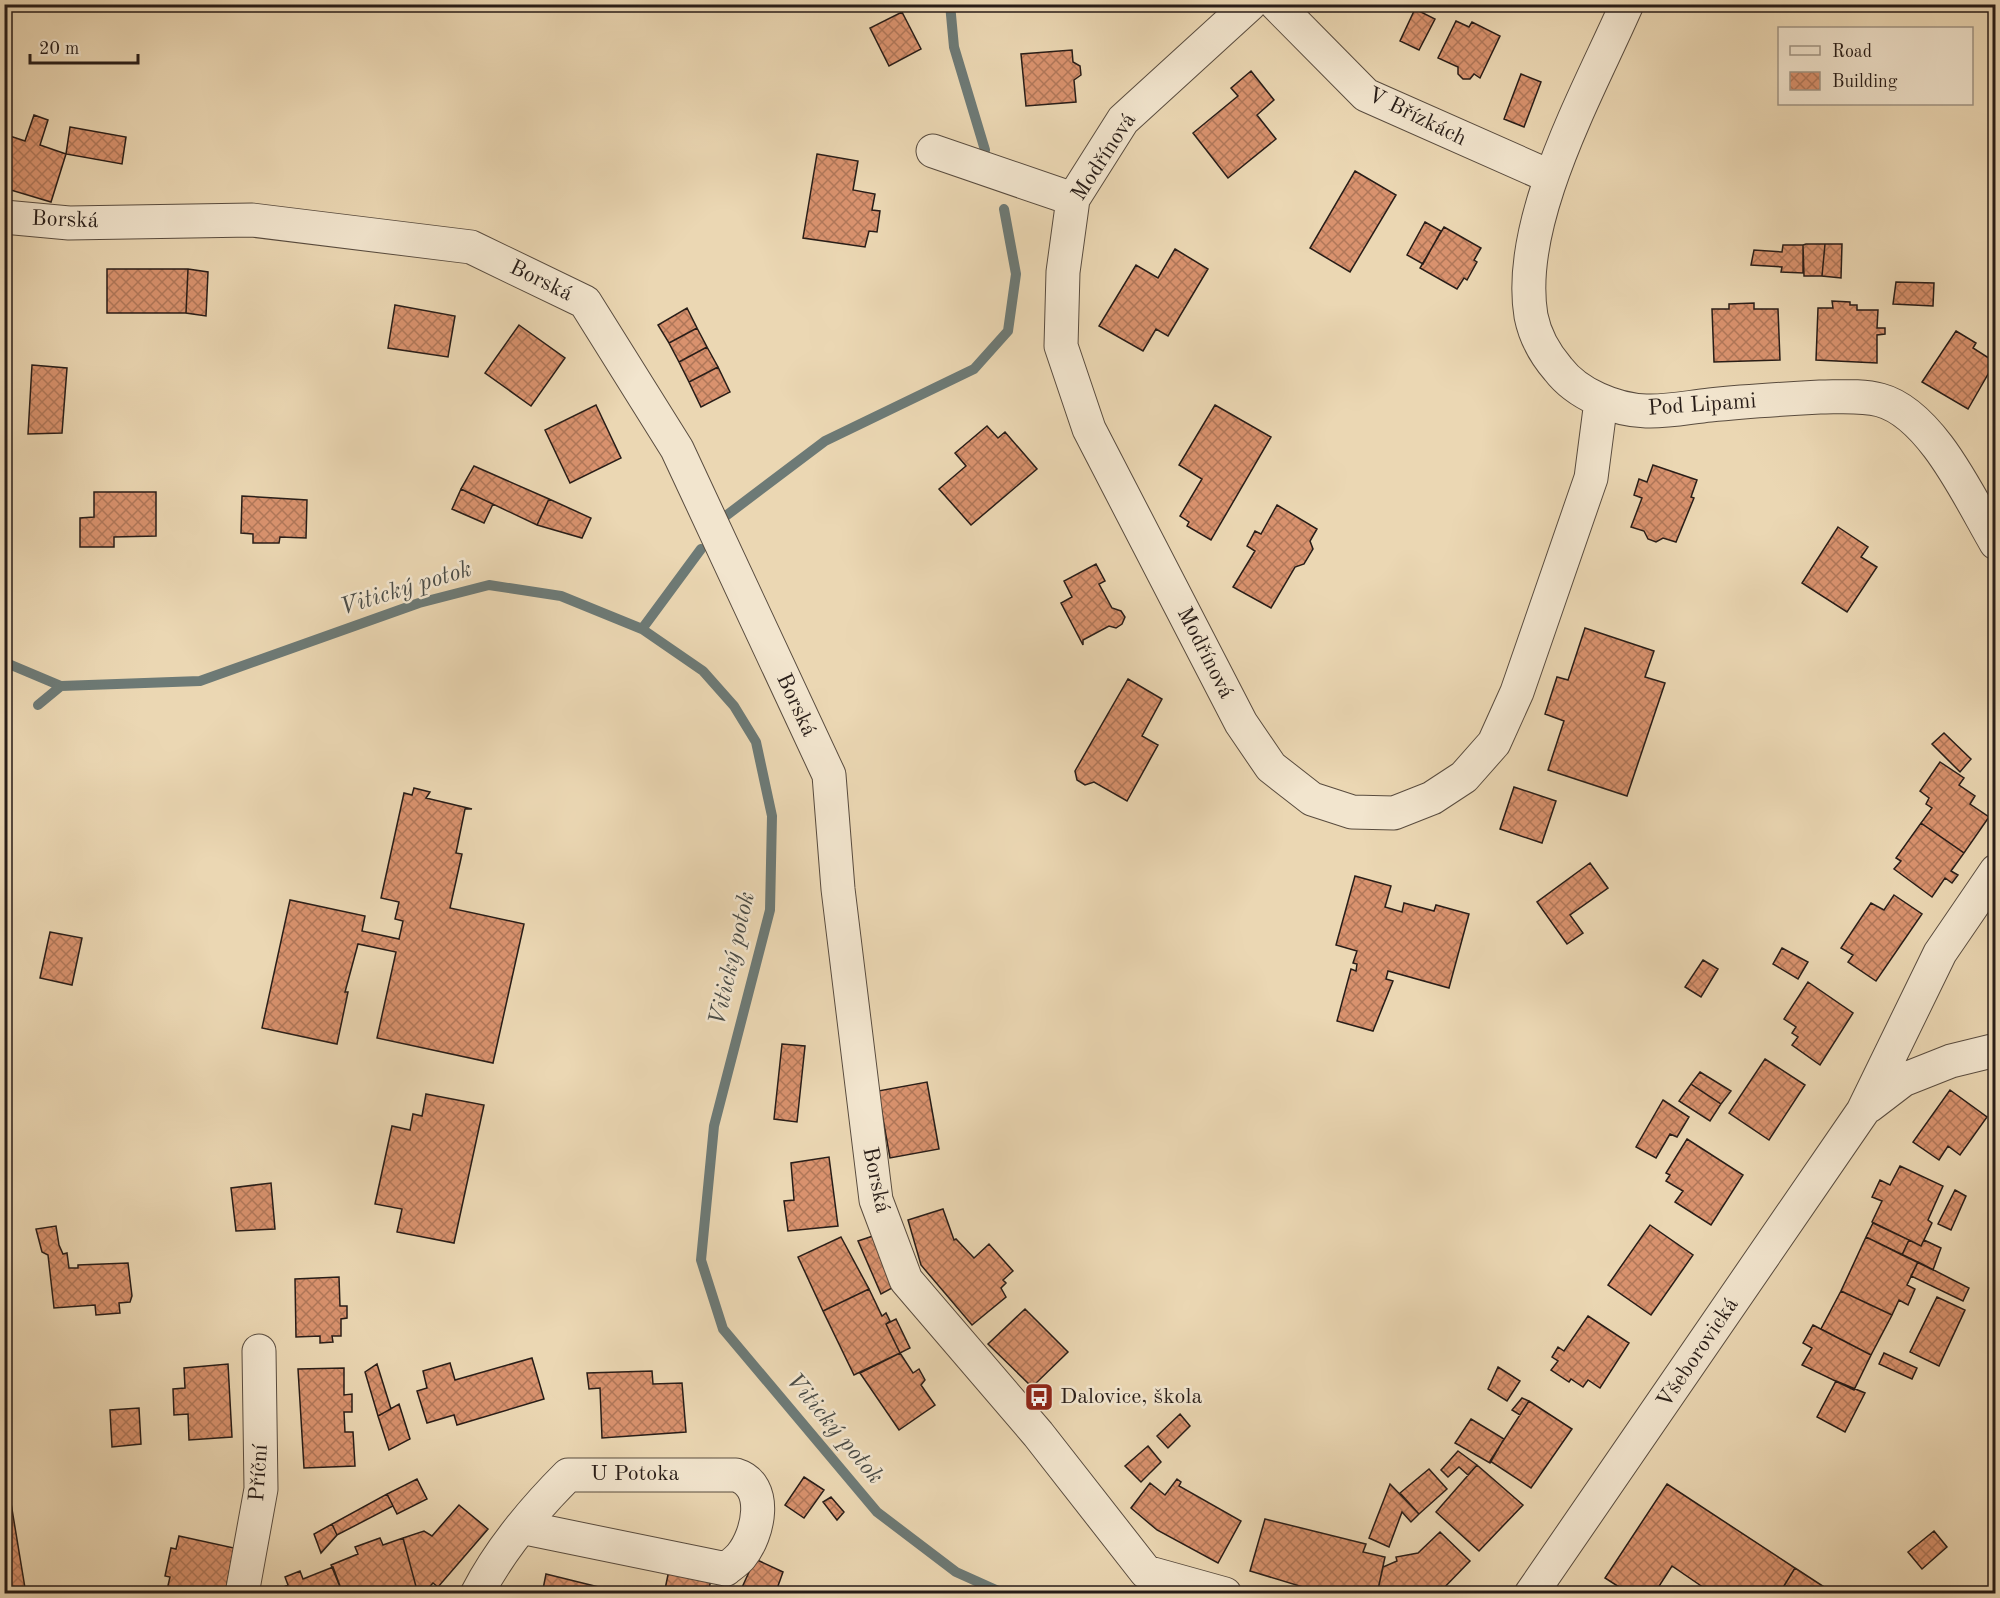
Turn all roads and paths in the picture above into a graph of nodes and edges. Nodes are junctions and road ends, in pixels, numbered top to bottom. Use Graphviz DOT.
graph roads {
  1 [pos="1250,4"];
  2 [pos="1276,4"];
  3 [pos="1627,4"];
  4 [pos="933,151"];
  5 [pos="1551,177"];
  6 [pos="1072,200"];
  7 [pos="4,217"];
  8 [pos="1601,401"];
  9 [pos="1995,543"];
  10 [pos="1995,871"];
  11 [pos="1995,1050"];
  12 [pos="1863,1111"];
  13 [pos="259,1351"];
  14 [pos="521,1527"];
  15 [pos="242,1593"];
  16 [pos="477,1593"];
  17 [pos="1225,1593"];
  18 [pos="1531,1593"];
  1 -- 6 [label="street, Modřínová"];
  2 -- 5 [label="street, V Břízkách"];
  3 -- 5 [label="street, Pod Lipami"];
  4 -- 6 [label="street"];
  5 -- 8 [label="street, Pod Lipami"];
  6 -- 8 [label="street, Modřínová"];
  7 -- 17 [label="street, Borská"];
  8 -- 9 [label="street, Pod Lipami"];
  10 -- 12 [label="street, Všeborovická"];
  11 -- 12 [label="street, Všeborovická"];
  12 -- 18 [label="street, Všeborovická"];
  13 -- 15 [label="street, Příční"];
  14 -- 14 [label="street, U Potoka"];
  14 -- 16 [label="street, U Potoka"];
}
